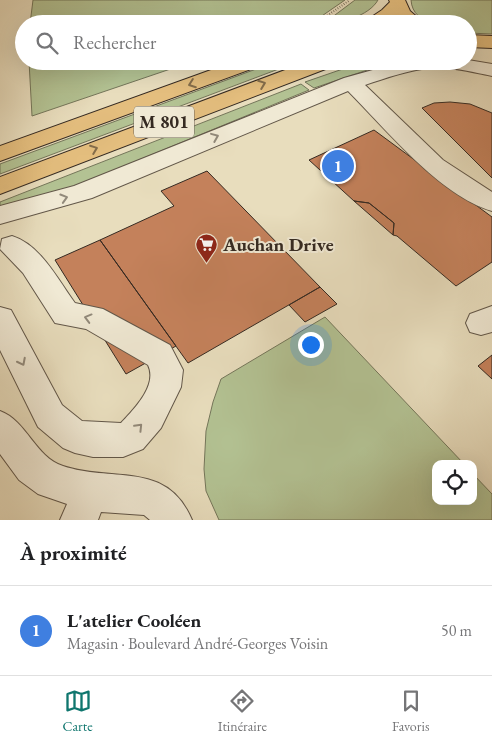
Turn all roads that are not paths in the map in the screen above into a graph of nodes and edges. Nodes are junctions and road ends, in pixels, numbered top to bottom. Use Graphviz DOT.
graph roads {
  1 [pos="397,2"];
  2 [pos="386,15"];
  3 [pos="404,15"];
  4 [pos="477,67"];
  5 [pos="230,70"];
  6 [pos="303,70"];
  7 [pos="390,70"];
  8 [pos="492,70"];
  9 [pos="351,82"];
  10 [pos="1,153"];
  11 [pos="0,186"];
  12 [pos="492,202"];
  13 [pos="38,206"];
  14 [pos="0,215"];
  15 [pos="6,250"];
  16 [pos="0,319"];
  17 [pos="0,427"];
  18 [pos="84,506"];
  19 [pos="173,520"];
  1 -- 2 [label="main road"];
  1 -- 3 [label="main road"];
  4 -- 8 [label="lane"];
  5 -- 10 [label="main road, M 801, one-way"];
  11 -- 6 [label="main road, M 801, one-way"];
  7 -- 9 [label="lane"];
  9 -- 12 [label="lane"];
  13 -- 9 [label="lane, one-way"];
  13 -- 14 [label="lane"];
  13 -- 15 [label="lane"];
  16 -- 15 [label="lane, one-way"];
  17 -- 18 [label="lane"];
  18 -- 19 [label="lane"];
}
